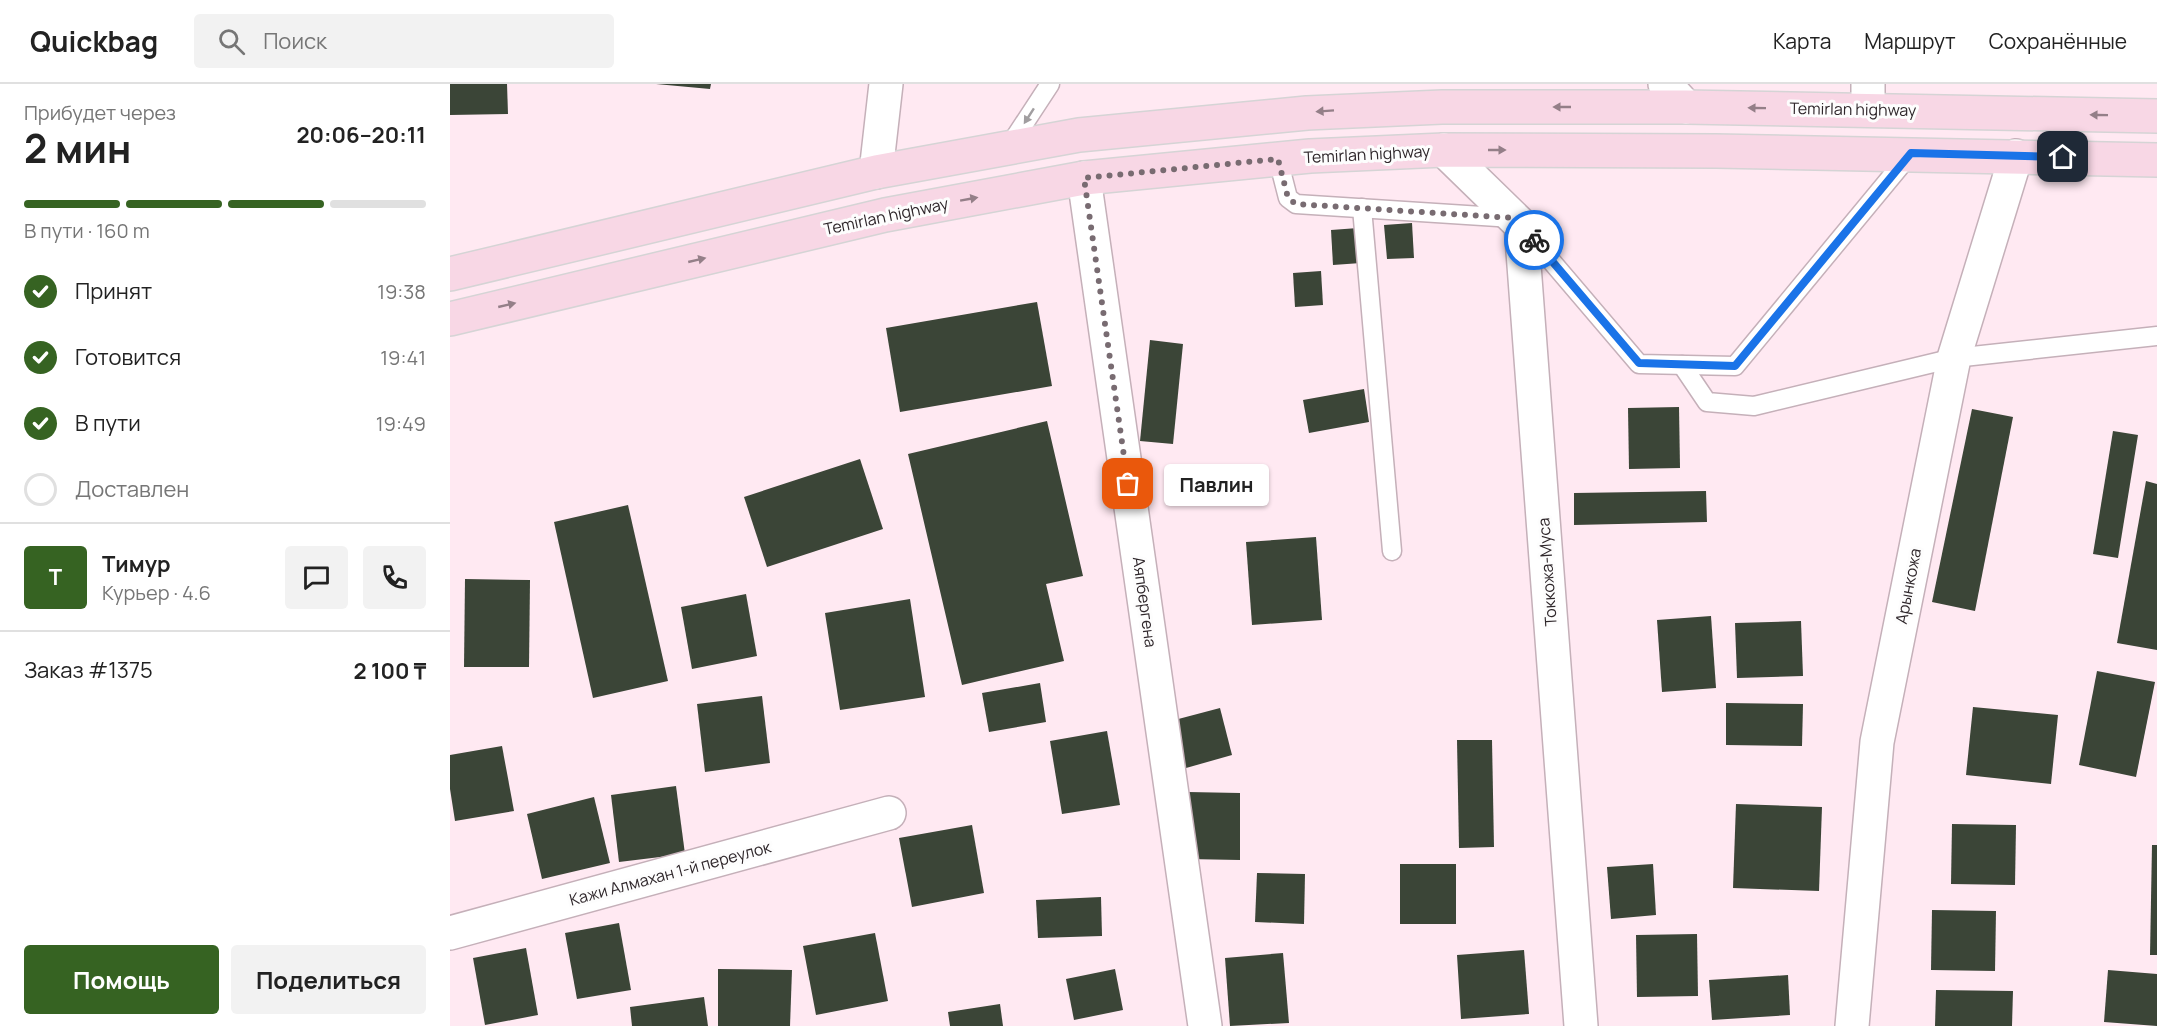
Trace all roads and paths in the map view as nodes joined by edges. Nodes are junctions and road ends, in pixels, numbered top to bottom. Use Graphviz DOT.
graph roads {
  1 [pos="886,84"];
  2 [pos="1050,84"];
  3 [pos="1675,96"];
  4 [pos="1868,97"];
  5 [pos="1365,108"];
  6 [pos="2157,116"];
  7 [pos="1008,148"];
  8 [pos="1444,150"];
  9 [pos="1911,153"];
  10 [pos="1366,154"];
  11 [pos="2016,156"];
  12 [pos="1278,159"];
  13 [pos="2157,160"];
  14 [pos="876,172"];
  15 [pos="1084,178"];
  16 [pos="1362,208"];
  17 [pos="1518,222"];
  18 [pos="450,274"];
  19 [pos="450,319"];
  20 [pos="2157,336"];
  21 [pos="1954,358"];
  22 [pos="1682,364"];
  23 [pos="1392,551"];
  24 [pos="889,813"];
  25 [pos="450,933"];
  26 [pos="1205,1026"];
  27 [pos="1581,1026"];
  28 [pos="1852,1026"];
  1 -- 14 [label="street"];
  2 -- 7 [label="lane, one-way"];
  4 -- 3 [label="main road, Temirlan highway, one-way"];
  3 -- 5 [label="main road, Temirlan highway, one-way"];
  6 -- 4 [label="main road, Temirlan highway, one-way"];
  5 -- 7 [label="main road, Temirlan highway, one-way"];
  5 -- 10 [label="main road"];
  7 -- 14 [label="main road, Temirlan highway"];
  8 -- 9 [label="main road, Temirlan highway, one-way"];
  8 -- 10 [label="main road, Temirlan highway"];
  8 -- 17 [label="street"];
  9 -- 11 [label="main road, Temirlan highway"];
  9 -- 22 [label="lane"];
  10 -- 12 [label="main road, Temirlan highway"];
  11 -- 13 [label="main road, Temirlan highway"];
  11 -- 21 [label="street, Арынкожа"];
  12 -- 15 [label="main road, Temirlan highway"];
  12 -- 16 [label="lane"];
  14 -- 18 [label="main road, Temirlan highway"];
  19 -- 15 [label="main road, Temirlan highway, one-way"];
  15 -- 26 [label="street, Аяпбергена"];
  16 -- 17 [label="lane"];
  16 -- 23 [label="lane"];
  17 -- 22 [label="lane"];
  17 -- 27 [label="street, Токкожа-Муса"];
  20 -- 21 [label="lane"];
  21 -- 22 [label="lane"];
  21 -- 28 [label="street, Арынкожа"];
  24 -- 25 [label="street, Кажи Алмахан 1-й переулок"];
}
